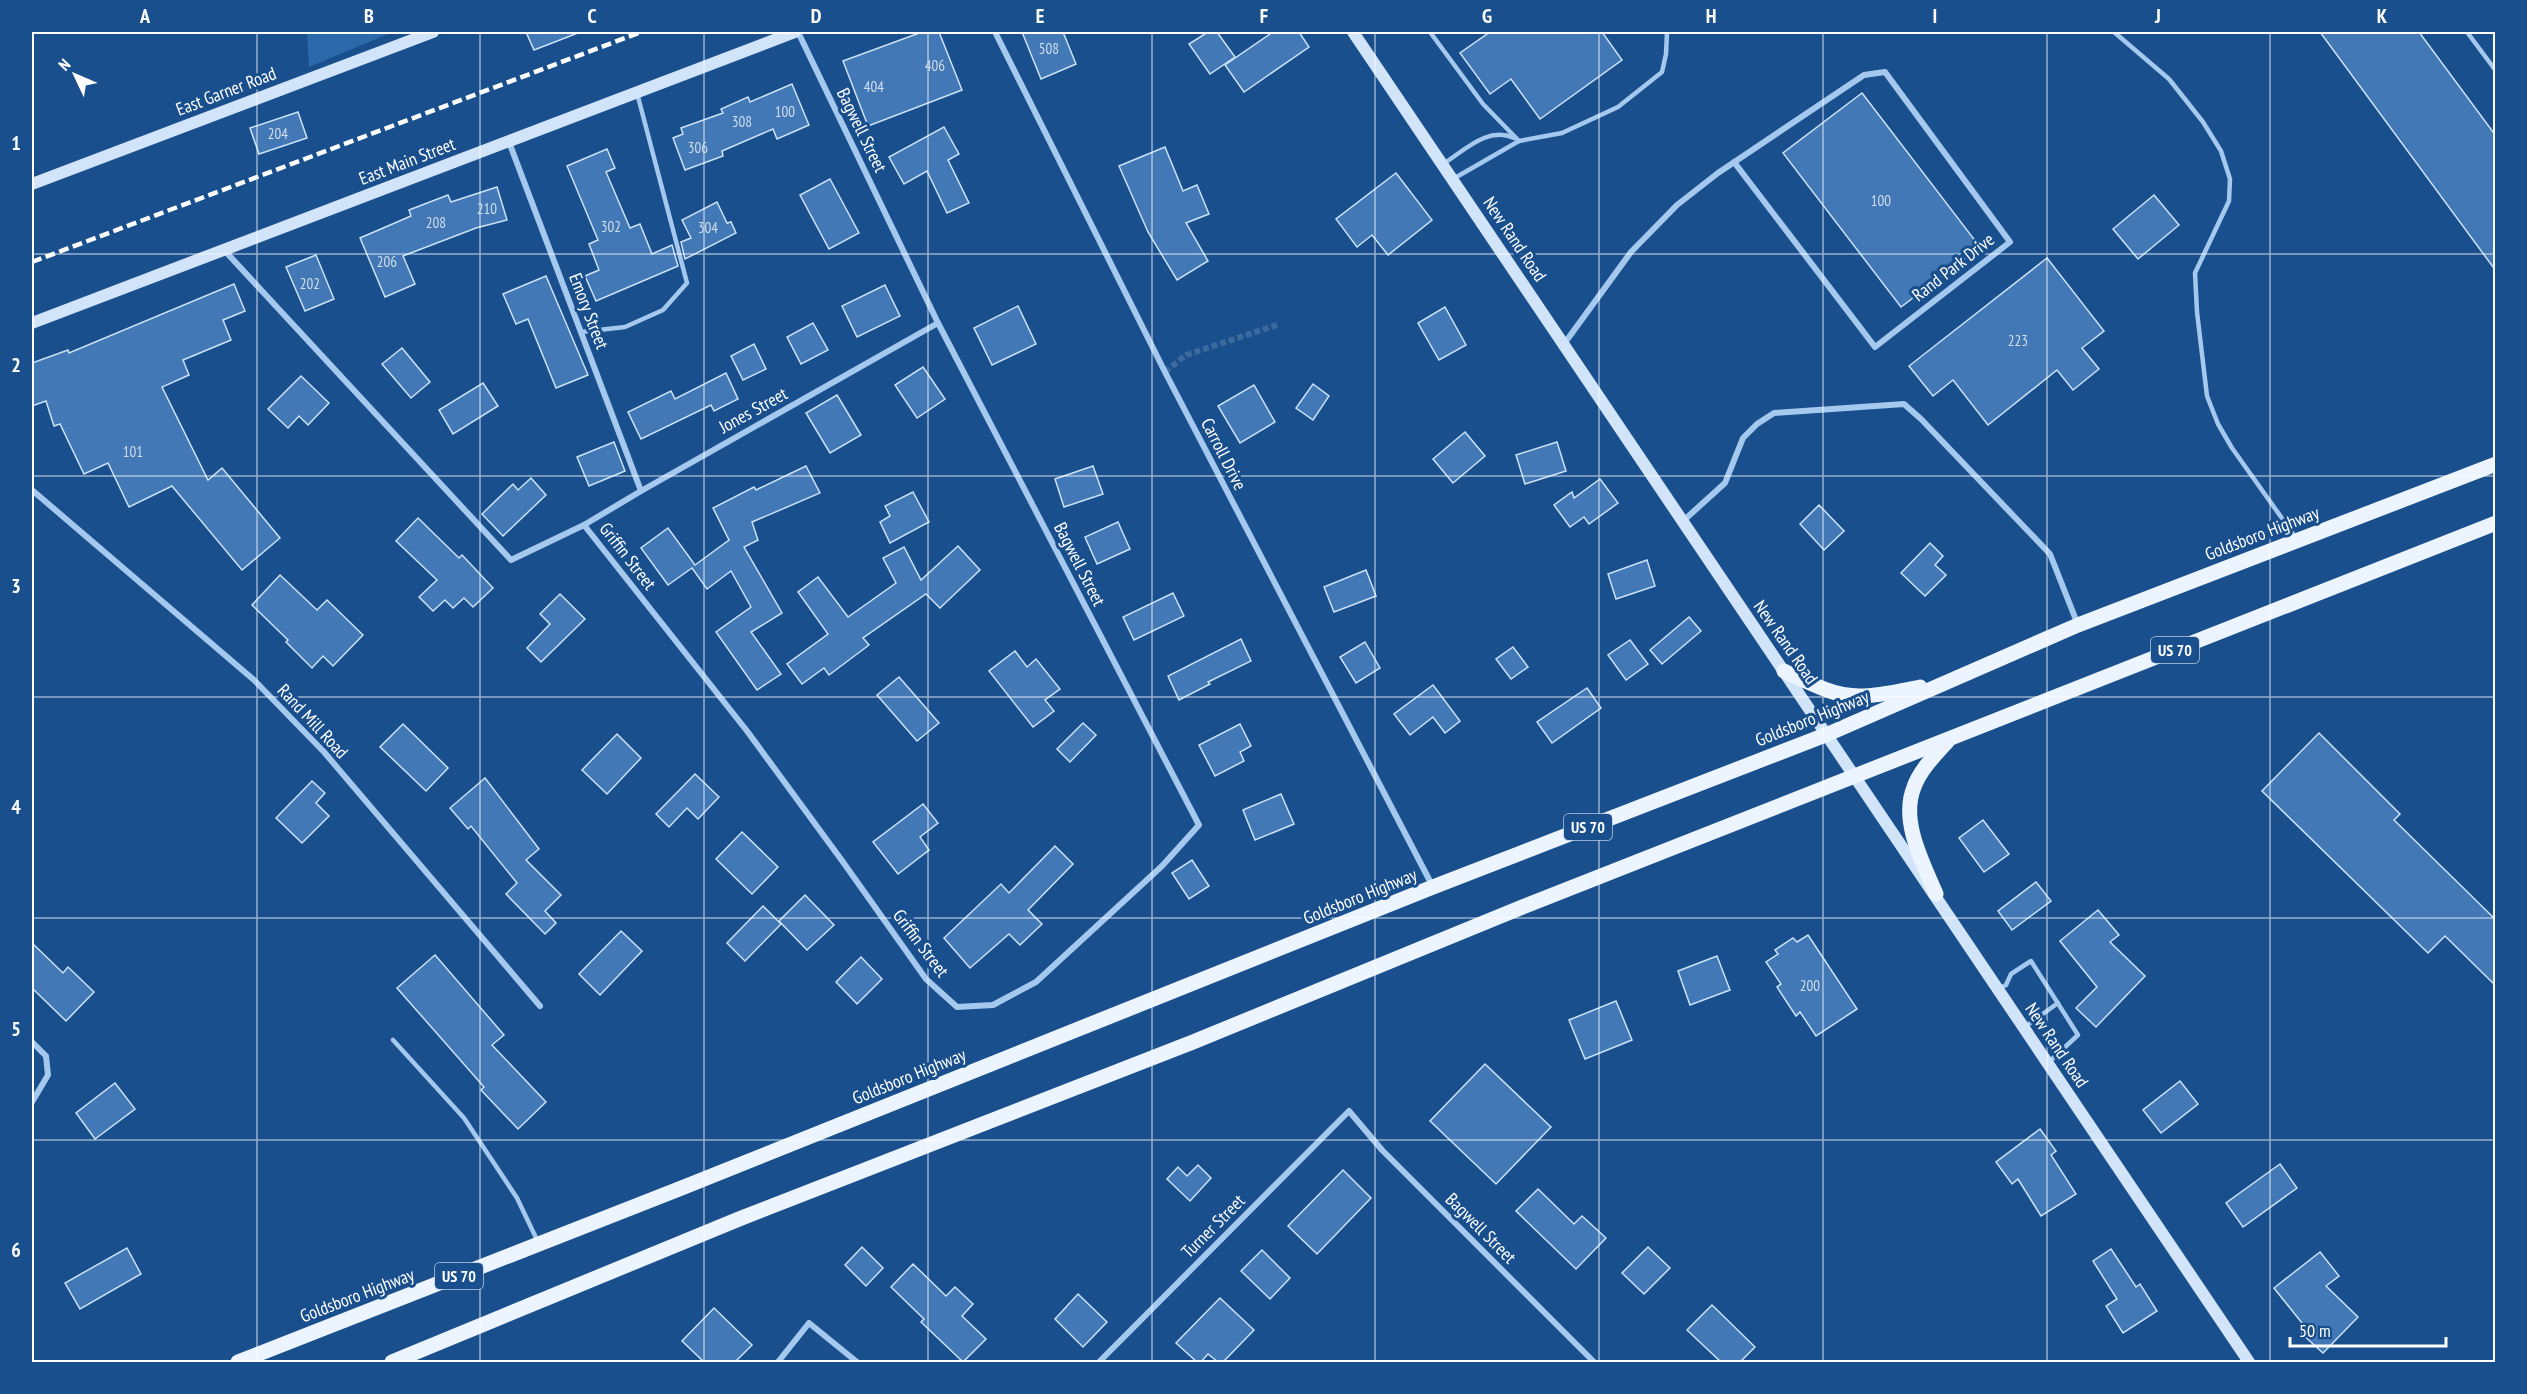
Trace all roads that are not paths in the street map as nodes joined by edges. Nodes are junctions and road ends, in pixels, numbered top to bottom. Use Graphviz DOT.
graph roads {
  1 [pos="434,32"];
  2 [pos="796,32"];
  3 [pos="995,32"];
  4 [pos="1353,32"];
  5 [pos="1430,32"];
  6 [pos="1667,32"];
  7 [pos="2114,32"];
  8 [pos="2467,32"];
  9 [pos="2496,71"];
  10 [pos="636,92"];
  11 [pos="508,141"];
  12 [pos="1519,141"];
  13 [pos="1734,162"];
  14 [pos="1443,164"];
  15 [pos="1453,179"];
  16 [pos="32,184"];
  17 [pos="225,250"];
  18 [pos="938,323"];
  19 [pos="32,324"];
  20 [pos="581,333"];
  21 [pos="1564,344"];
  22 [pos="2496,464"];
  23 [pos="32,490"];
  24 [pos="641,491"];
  25 [pos="1682,522"];
  26 [pos="2496,523"];
  27 [pos="584,525"];
  28 [pos="2298,540"];
  29 [pos="2078,625"];
  30 [pos="1784,671"];
  31 [pos="1946,682"];
  32 [pos="1828,734"];
  33 [pos="1950,738"];
  34 [pos="1854,776"];
  35 [pos="1433,887"];
  36 [pos="1936,894"];
  37 [pos="1998,990"];
  38 [pos="953,1003"];
  39 [pos="2058,1003"];
  40 [pos="540,1006"];
  41 [pos="2024,1028"];
  42 [pos="393,1040"];
  43 [pos="32,1042"];
  44 [pos="2048,1063"];
  45 [pos="32,1102"];
  46 [pos="1349,1112"];
  47 [pos="539,1244"];
  48 [pos="1590,1361"];
  49 [pos="238,1362"];
  50 [pos="392,1362"];
  51 [pos="778,1362"];
  52 [pos="857,1362"];
  53 [pos="1099,1362"];
  54 [pos="2249,1362"];
  1 -- 16 [label="street, East Garner Road"];
  2 -- 10 [label="street, East Main Street"];
  2 -- 18 [label="street, Bagwell Street"];
  3 -- 35 [label="street, Carroll Drive"];
  4 -- 14 [label="street, New Rand Road"];
  5 -- 12 [label="lane"];
  6 -- 12 [label="lane"];
  7 -- 28 [label="lane"];
  8 -- 9 [label="lane"];
  10 -- 11 [label="street, East Main Street"];
  10 -- 20 [label="lane"];
  11 -- 17 [label="street, East Main Street"];
  11 -- 20 [label="street, Emory Street"];
  12 -- 14 [label="lane"];
  12 -- 15 [label="lane"];
  13 -- 13 [label="street, Rand Park Drive"];
  13 -- 21 [label="street, Rand Park Drive"];
  14 -- 15 [label="street, New Rand Road"];
  15 -- 21 [label="street, New Rand Road"];
  17 -- 19 [label="street, East Main Street"];
  17 -- 27 [label="street, Griffin Street"];
  18 -- 24 [label="street, Jones Street"];
  18 -- 38 [label="street, Bagwell Street"];
  20 -- 24 [label="street, Emory Street"];
  21 -- 25 [label="street, New Rand Road"];
  22 -- 28 [label="main road, Goldsboro Highway / US 70"];
  23 -- 40 [label="street, Rand Mill Road"];
  24 -- 27 [label="street, Jones Street"];
  25 -- 29 [label="street"];
  25 -- 30 [label="street, New Rand Road"];
  26 -- 33 [label="main road, US 70"];
  27 -- 38 [label="street, Griffin Street"];
  28 -- 29 [label="main road, Goldsboro Highway / US 70"];
  29 -- 31 [label="main road, Goldsboro Highway / US 70"];
  30 -- 31 [label="main road"];
  30 -- 32 [label="street, New Rand Road"];
  31 -- 32 [label="main road, Goldsboro Highway / US 70"];
  32 -- 34 [label="street, New Rand Road"];
  32 -- 35 [label="main road, Goldsboro Highway / US 70"];
  33 -- 34 [label="main road, US 70"];
  33 -- 36 [label="main road"];
  34 -- 36 [label="street, New Rand Road"];
  34 -- 50 [label="main road, US 70"];
  35 -- 47 [label="main road, Goldsboro Highway / US 70"];
  36 -- 37 [label="street, New Rand Road"];
  37 -- 39 [label="lane"];
  37 -- 41 [label="street, New Rand Road"];
  39 -- 41 [label="lane"];
  39 -- 44 [label="lane"];
  41 -- 44 [label="street, New Rand Road"];
  42 -- 47 [label="lane"];
  43 -- 45 [label="street"];
  44 -- 54 [label="street, New Rand Road"];
  46 -- 48 [label="street, Bagwell Street"];
  46 -- 53 [label="street, Turner Street"];
  47 -- 49 [label="main road, Goldsboro Highway / US 70"];
  51 -- 52 [label="street"];
}
